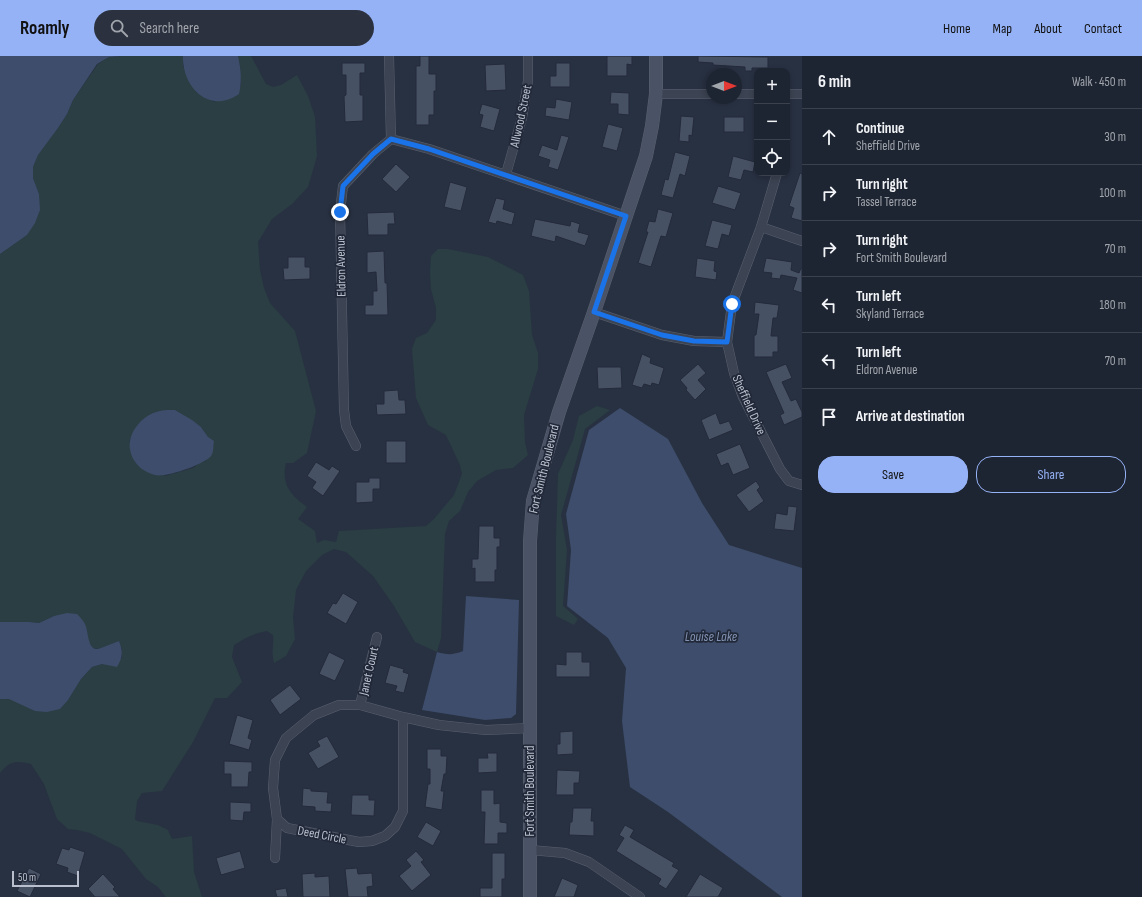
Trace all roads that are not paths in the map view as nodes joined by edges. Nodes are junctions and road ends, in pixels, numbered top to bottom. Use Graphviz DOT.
graph roads {
  1 [pos="389,56"];
  2 [pos="528,56"];
  3 [pos="656,56"];
  4 [pos="656,94"];
  5 [pos="706,94"];
  6 [pos="742,94"];
  7 [pos="754,94"];
  8 [pos="790,94"];
  9 [pos="802,94"];
  10 [pos="391,139"];
  11 [pos="506,174"];
  12 [pos="776,176"];
  13 [pos="626,216"];
  14 [pos="761,226"];
  15 [pos="802,241"];
  16 [pos="594,312"];
  17 [pos="727,342"];
  18 [pos="356,446"];
  19 [pos="802,485"];
  20 [pos="377,637"];
  21 [pos="360,704"];
  22 [pos="403,717"];
  23 [pos="530,728"];
  24 [pos="277,819"];
  25 [pos="530,850"];
  26 [pos="275,858"];
  27 [pos="530,897"];
  28 [pos="640,897"];
  1 -- 10 [label="street"];
  2 -- 11 [label="street, Allwood Street"];
  3 -- 4 [label="street, Fort Smith Boulevard"];
  4 -- 5 [label="street"];
  4 -- 13 [label="street, Fort Smith Boulevard"];
  6 -- 7 [label="street"];
  8 -- 9 [label="street"];
  10 -- 11 [label="street"];
  10 -- 18 [label="street, Eldron Avenue"];
  11 -- 13 [label="street"];
  12 -- 14 [label="street, Sheffield Drive"];
  13 -- 16 [label="street, Fort Smith Boulevard"];
  14 -- 15 [label="street"];
  14 -- 17 [label="street, Sheffield Drive"];
  16 -- 17 [label="street"];
  16 -- 23 [label="street, Fort Smith Boulevard"];
  17 -- 19 [label="street, Sheffield Drive"];
  20 -- 21 [label="street, Janet Court"];
  21 -- 22 [label="street"];
  21 -- 24 [label="street"];
  22 -- 23 [label="street"];
  22 -- 24 [label="street, Deed Circle"];
  23 -- 25 [label="street, Fort Smith Boulevard"];
  24 -- 26 [label="street"];
  25 -- 27 [label="street, Fort Smith Boulevard"];
  25 -- 28 [label="street"];
}
